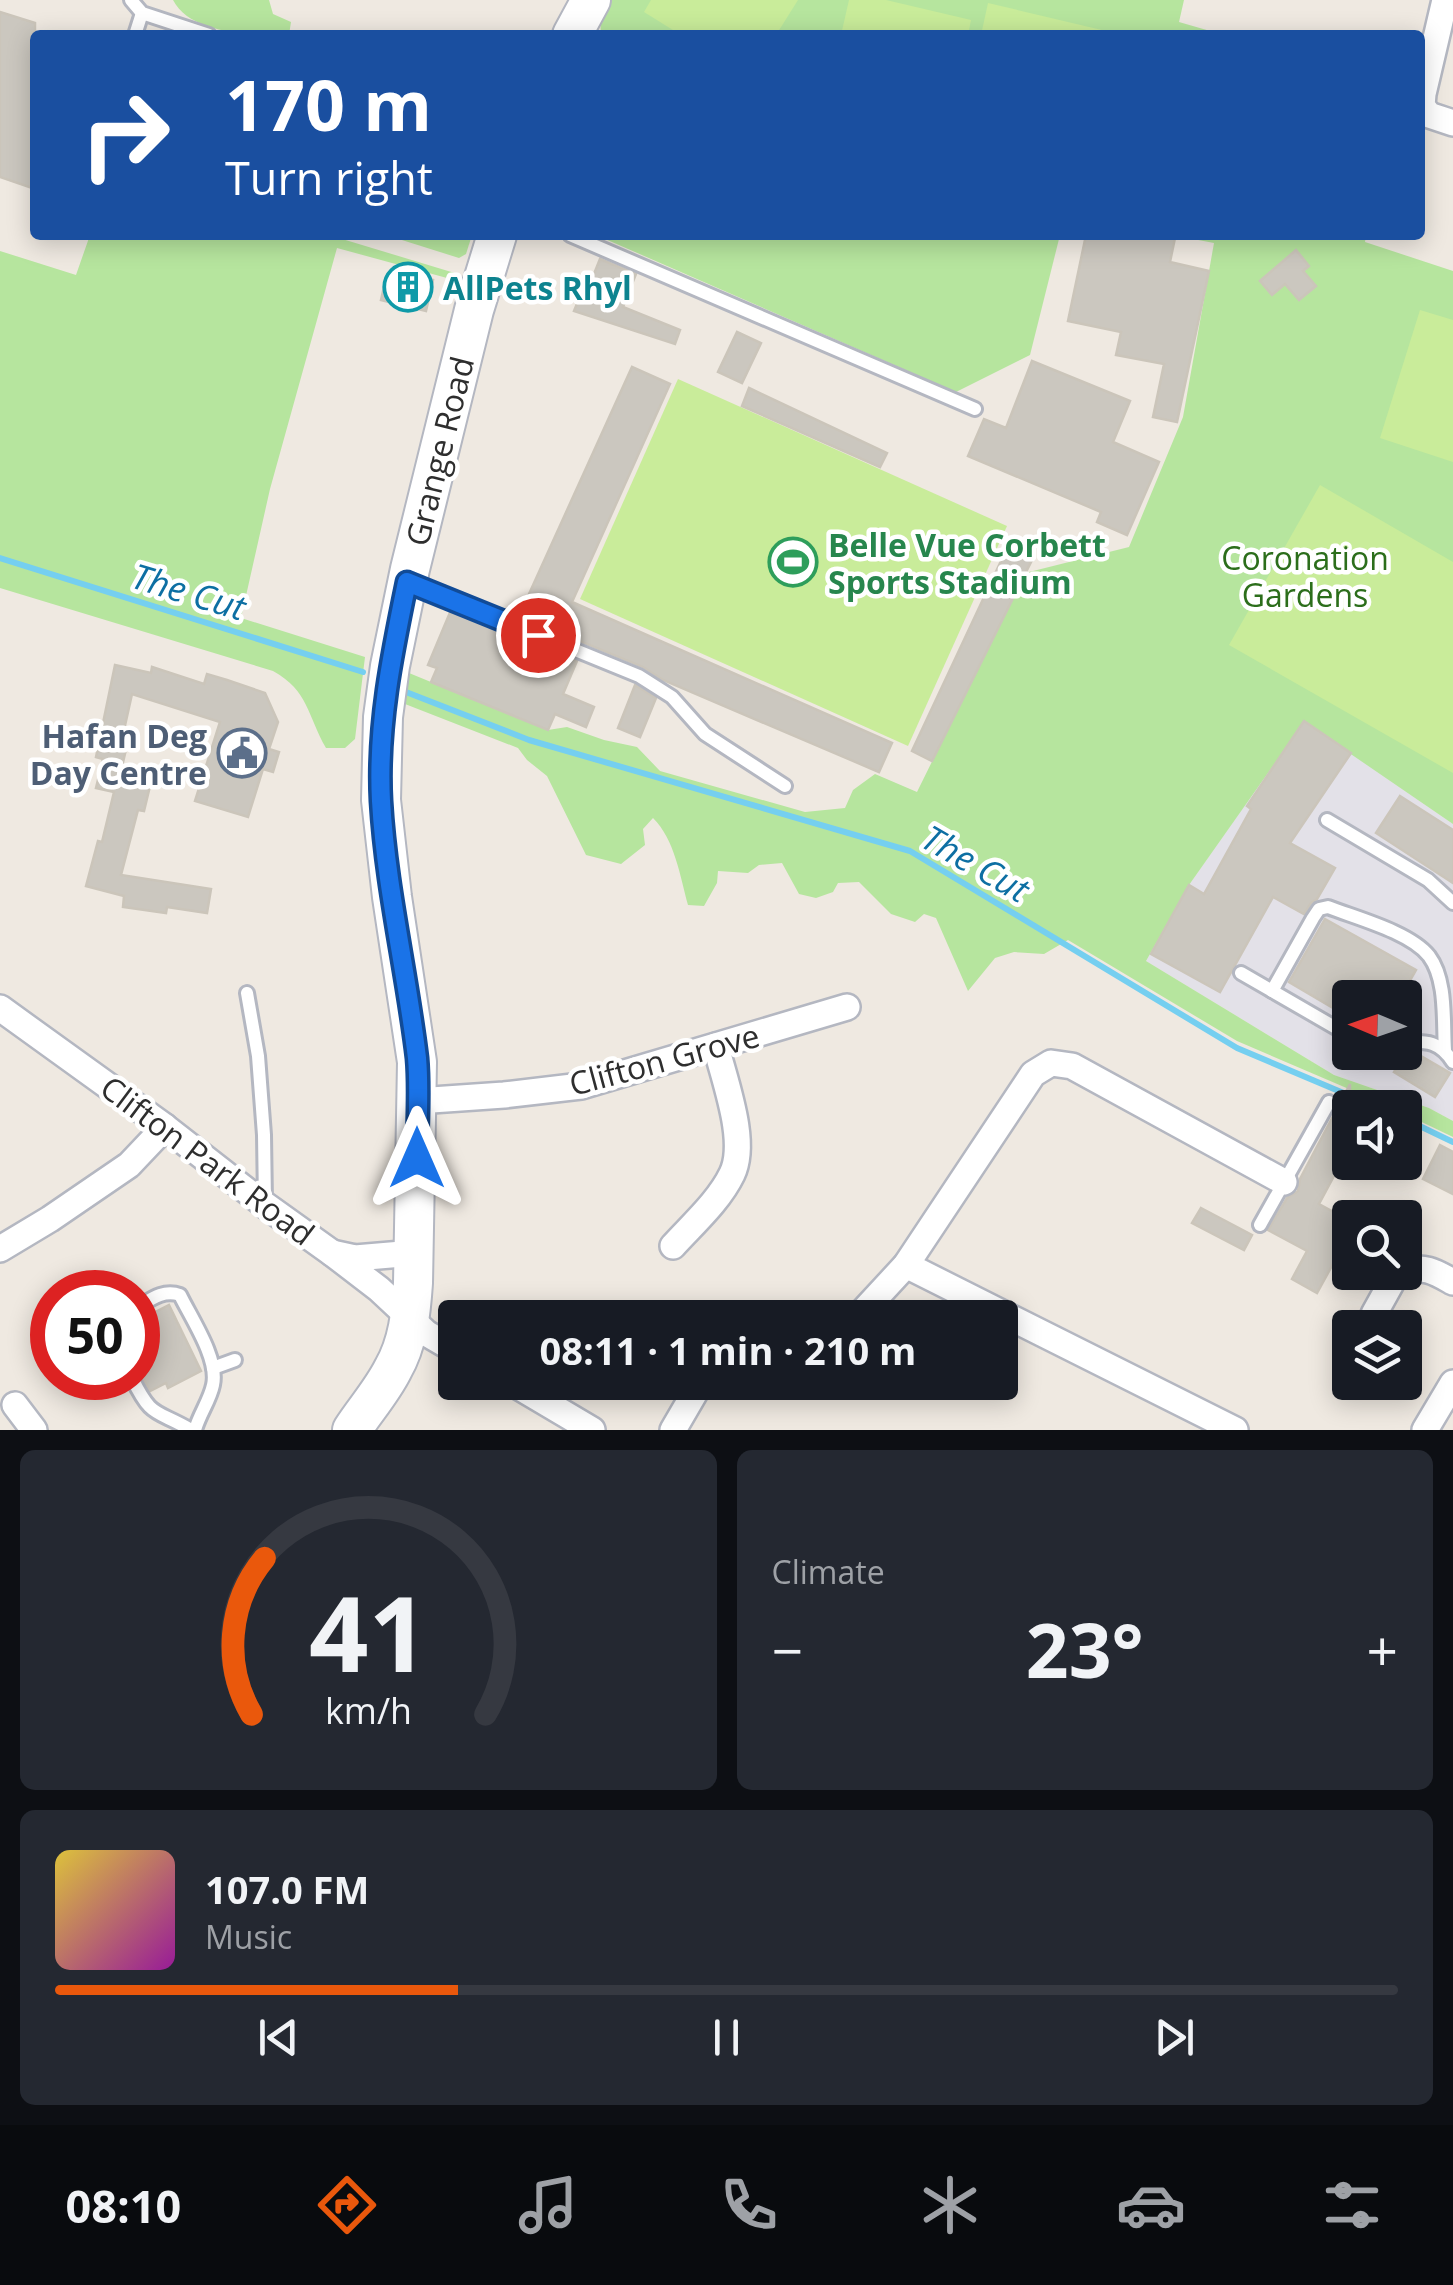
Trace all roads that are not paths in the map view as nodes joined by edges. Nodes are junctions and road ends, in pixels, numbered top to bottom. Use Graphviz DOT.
graph roads {
  1 [pos="131,0"];
  2 [pos="591,0"];
  3 [pos="1444,0"];
  4 [pos="142,14"];
  5 [pos="137,30"];
  6 [pos="193,30"];
  7 [pos="575,30"];
  8 [pos="1425,85"];
  9 [pos="1425,110"];
  10 [pos="1453,123"];
  11 [pos="495,240"];
  12 [pos="582,240"];
  13 [pos="976,409"];
  14 [pos="407,582"];
  15 [pos="785,786"];
  16 [pos="1327,820"];
  17 [pos="1453,903"];
  18 [pos="1241,973"];
  19 [pos="1272,991"];
  20 [pos="246,994"];
  21 [pos="848,1007"];
  22 [pos="0,1008"];
  23 [pos="1332,1026"];
  24 [pos="1422,1042"];
  25 [pos="716,1046"];
  26 [pos="1445,1050"];
  27 [pos="1453,1062"];
  28 [pos="417,1101"];
  29 [pos="1329,1102"];
  30 [pos="165,1127"];
  31 [pos="1284,1182"];
  32 [pos="265,1205"];
  33 [pos="1260,1226"];
  34 [pos="673,1246"];
  35 [pos="0,1248"];
  36 [pos="332,1253"];
  37 [pos="414,1253"];
  38 [pos="906,1265"];
  39 [pos="1422,1271"];
  40 [pos="1453,1282"];
  41 [pos="160,1295"];
  42 [pos="874,1300"];
  43 [pos="410,1319"];
  44 [pos="438,1339"];
  45 [pos="234,1360"];
  46 [pos="213,1368"];
  47 [pos="1453,1383"];
  48 [pos="143,1400"];
  49 [pos="541,1400"];
  50 [pos="691,1400"];
  51 [pos="15,1404"];
  52 [pos="34,1430"];
  53 [pos="193,1430"];
  54 [pos="352,1430"];
  55 [pos="592,1430"];
  56 [pos="673,1430"];
  57 [pos="1235,1430"];
  58 [pos="1425,1430"];
  1 -- 4 [label="lane"];
  2 -- 7 [label="main road"];
  3 -- 8 [label="street"];
  4 -- 5 [label="lane"];
  4 -- 6 [label="lane"];
  9 -- 10 [label="street"];
  11 -- 14 [label="main road, Grange Road"];
  12 -- 13 [label="lane"];
  14 -- 15 [label="lane"];
  14 -- 28 [label="main road, Grange Road"];
  16 -- 17 [label="lane"];
  18 -- 19 [label="lane"];
  19 -- 23 [label="lane"];
  19 -- 26 [label="lane"];
  20 -- 32 [label="lane"];
  21 -- 25 [label="street, Clifton Grove"];
  22 -- 30 [label="street, Clifton Park Road"];
  24 -- 26 [label="lane"];
  25 -- 28 [label="street, Clifton Grove"];
  25 -- 34 [label="street"];
  26 -- 27 [label="lane"];
  28 -- 37 [label="main road, Grange Road"];
  29 -- 31 [label="lane"];
  30 -- 32 [label="street, Clifton Park Road"];
  30 -- 35 [label="street"];
  31 -- 33 [label="lane"];
  31 -- 38 [label="street"];
  32 -- 36 [label="street, Clifton Park Road"];
  36 -- 37 [label="street"];
  36 -- 43 [label="street, Clifton Park Road"];
  37 -- 43 [label="main road, Grange Road"];
  38 -- 42 [label="street"];
  38 -- 57 [label="street"];
  39 -- 40 [label="street"];
  41 -- 46 [label="lane"];
  43 -- 44 [label="street, Clifton Park Road"];
  43 -- 54 [label="main road, Grange Road"];
  45 -- 46 [label="lane"];
  46 -- 53 [label="lane"];
  47 -- 58 [label="street"];
  48 -- 53 [label="lane"];
  49 -- 55 [label="street"];
  50 -- 56 [label="street"];
  51 -- 52 [label="street"];
}
